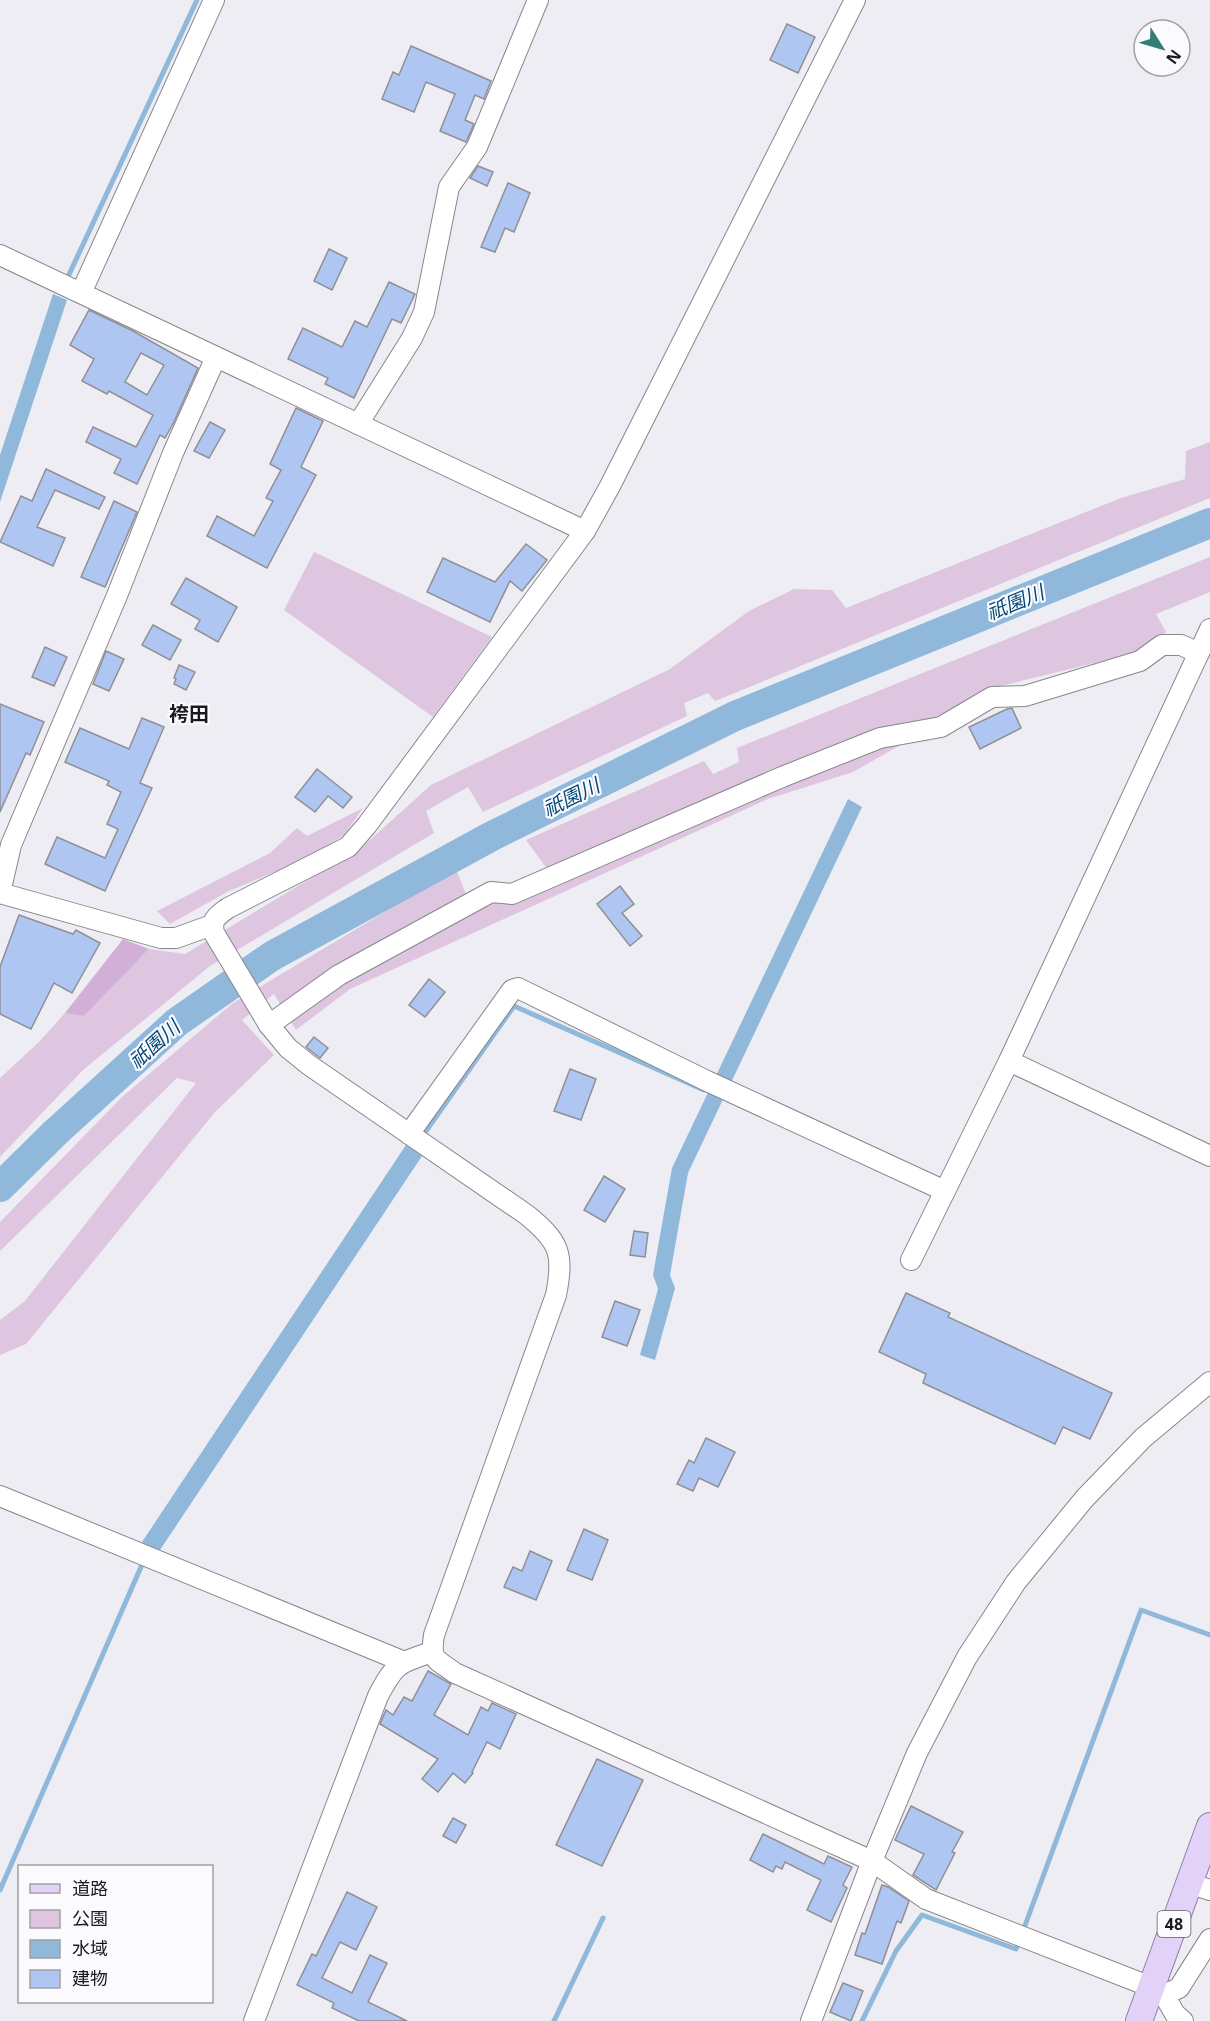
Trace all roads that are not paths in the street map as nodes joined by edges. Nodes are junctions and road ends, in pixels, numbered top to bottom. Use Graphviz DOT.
graph roads {
  1 [pos="214,0"];
  2 [pos="538,0"];
  3 [pos="855,0"];
  4 [pos="0,255"];
  5 [pos="81,293"];
  6 [pos="216,357"];
  7 [pos="358,424"];
  8 [pos="585,531"];
  9 [pos="1210,629"];
  10 [pos="1199,653"];
  11 [pos="0,893"];
  12 [pos="213,929"];
  13 [pos="269,1025"];
  14 [pos="1009,1061"];
  15 [pos="409,1134"];
  16 [pos="1210,1156"];
  17 [pos="945,1191"];
  18 [pos="910,1260"];
  19 [pos="1210,1382"];
  20 [pos="0,1496"];
  21 [pos="432,1652"];
  22 [pos="402,1662"];
  23 [pos="1210,1826"];
  24 [pos="872,1861"];
  25 [pos="1200,1887"];
  26 [pos="1210,1939"];
  27 [pos="1158,1991"];
  28 [pos="255,2021"];
  29 [pos="812,2021"];
  30 [pos="1139,2021"];
  31 [pos="1183,2021"];
  1 -- 5 [label="street"];
  2 -- 7 [label="street"];
  3 -- 8 [label="street"];
  4 -- 5 [label="street"];
  5 -- 6 [label="street"];
  6 -- 7 [label="street"];
  6 -- 11 [label="street"];
  7 -- 8 [label="street"];
  8 -- 12 [label="street"];
  9 -- 10 [label="street"];
  10 -- 13 [label="street"];
  10 -- 14 [label="street"];
  11 -- 12 [label="street"];
  12 -- 13 [label="street"];
  13 -- 15 [label="street"];
  14 -- 16 [label="street"];
  14 -- 17 [label="street"];
  15 -- 17 [label="street"];
  15 -- 21 [label="street"];
  17 -- 18 [label="street"];
  19 -- 24 [label="street"];
  20 -- 22 [label="street"];
  21 -- 22 [label="street"];
  21 -- 24 [label="street"];
  22 -- 28 [label="street"];
  23 -- 25 [label="main road, 48"];
  24 -- 27 [label="street"];
  24 -- 29 [label="street"];
  25 -- 27 [label="main road, 48"];
  26 -- 27 [label="street"];
  27 -- 30 [label="main road, 48"];
  27 -- 31 [label="street"];
}
